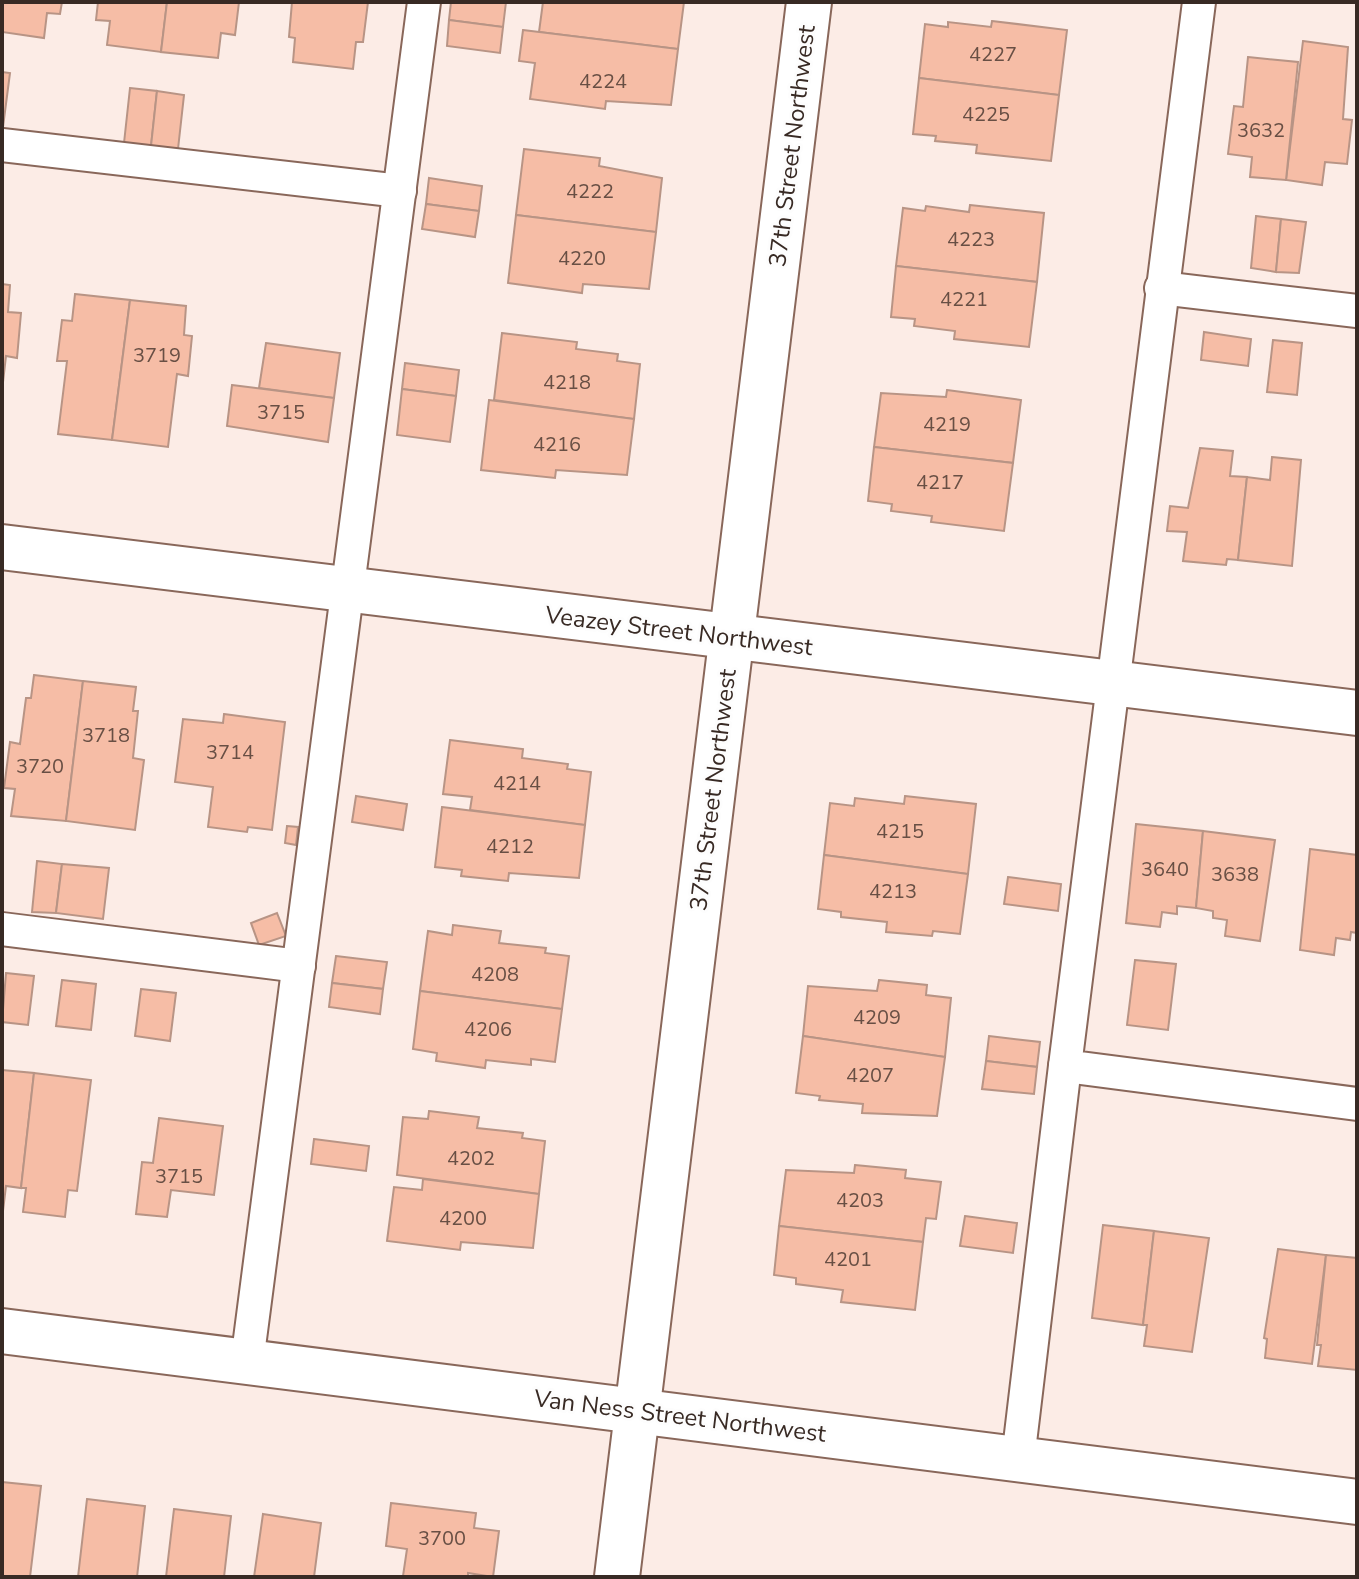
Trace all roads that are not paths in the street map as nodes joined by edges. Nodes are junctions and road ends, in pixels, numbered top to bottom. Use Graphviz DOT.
graph roads {
  1 [pos="424,2"];
  2 [pos="809,2"];
  3 [pos="1199,2"];
  4 [pos="2,145"];
  5 [pos="400,191"];
  6 [pos="1161,288"];
  7 [pos="1357,311"];
  8 [pos="2,547"];
  9 [pos="349,590"];
  10 [pos="732,637"];
  11 [pos="1113,684"];
  12 [pos="1357,713"];
  13 [pos="2,929"];
  14 [pos="299,966"];
  15 [pos="1065,1066"];
  16 [pos="1357,1104"];
  17 [pos="2,1331"];
  18 [pos="247,1362"];
  19 [pos="637,1411"];
  20 [pos="1018,1459"];
  21 [pos="1357,1502"];
  22 [pos="617,1577"];
  1 -- 5 [label="lane"];
  2 -- 10 [label="street, 37th Street Northwest"];
  3 -- 6 [label="lane"];
  4 -- 5 [label="lane"];
  5 -- 9 [label="lane"];
  6 -- 7 [label="lane"];
  6 -- 11 [label="lane"];
  8 -- 9 [label="street, Veazey Street Northwest"];
  9 -- 10 [label="street, Veazey Street Northwest"];
  9 -- 14 [label="lane"];
  10 -- 11 [label="street, Veazey Street Northwest"];
  10 -- 19 [label="street, 37th Street Northwest"];
  11 -- 12 [label="street, Veazey Street Northwest"];
  11 -- 15 [label="lane"];
  13 -- 14 [label="lane"];
  14 -- 18 [label="lane"];
  15 -- 16 [label="lane"];
  15 -- 20 [label="lane"];
  17 -- 18 [label="street, Van Ness Street Northwest"];
  18 -- 19 [label="street, Van Ness Street Northwest"];
  19 -- 20 [label="street, Van Ness Street Northwest"];
  19 -- 22 [label="street, 37th Street Northwest"];
  20 -- 21 [label="street, Van Ness Street Northwest"];
}
